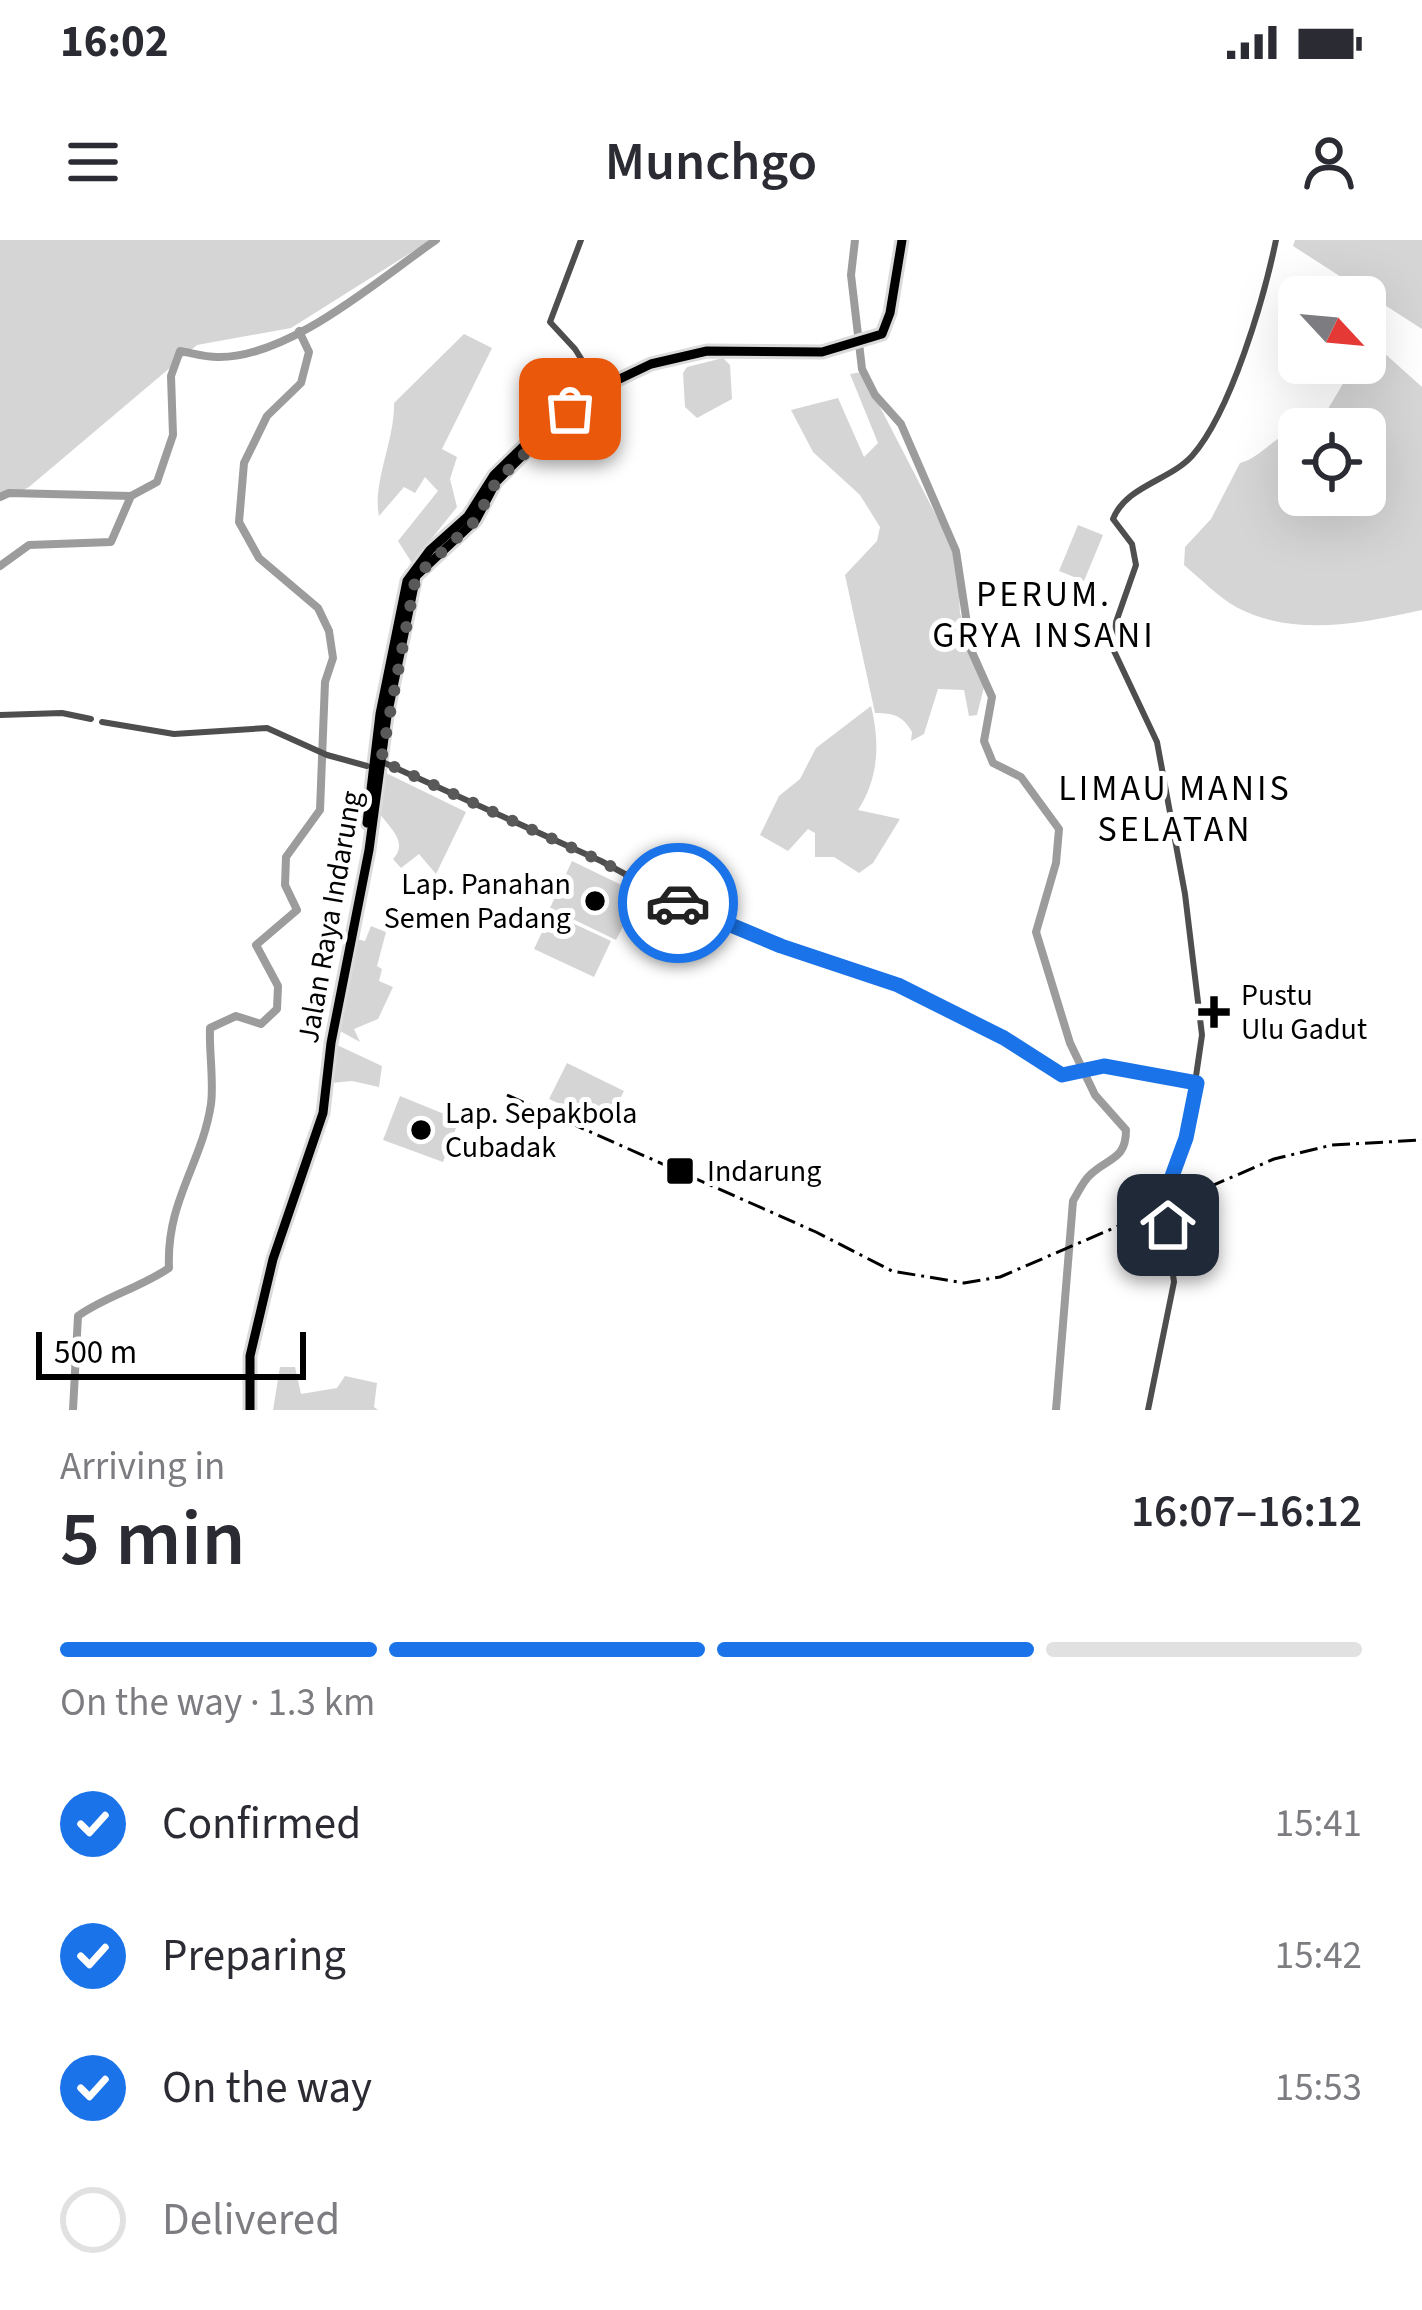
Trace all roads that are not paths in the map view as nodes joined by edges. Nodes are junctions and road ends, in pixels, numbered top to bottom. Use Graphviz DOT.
graph roads {
  1 [pos="581,240"];
  2 [pos="900,240"];
  3 [pos="1276,240"];
  4 [pos="629,370"];
  5 [pos="597,384"];
  6 [pos="0,716"];
  7 [pos="92,719"];
  8 [pos="102,722"];
  9 [pos="374,762"];
  10 [pos="1197,1083"];
  11 [pos="247,1410"];
  12 [pos="1148,1410"];
  1 -- 5 [label="street"];
  2 -- 4 [label="highway, Jalan Raya Indarung"];
  3 -- 10 [label="street"];
  4 -- 5 [label="highway, Jalan Raya Indarung"];
  4 -- 9 [label="highway, Jalan Raya Indarung"];
  5 -- 9 [label="highway, Jalan Raya Indarung"];
  6 -- 7 [label="street"];
  8 -- 9 [label="street"];
  9 -- 10 [label="street"];
  9 -- 11 [label="highway, Jalan Raya Indarung"];
  10 -- 12 [label="street"];
}
